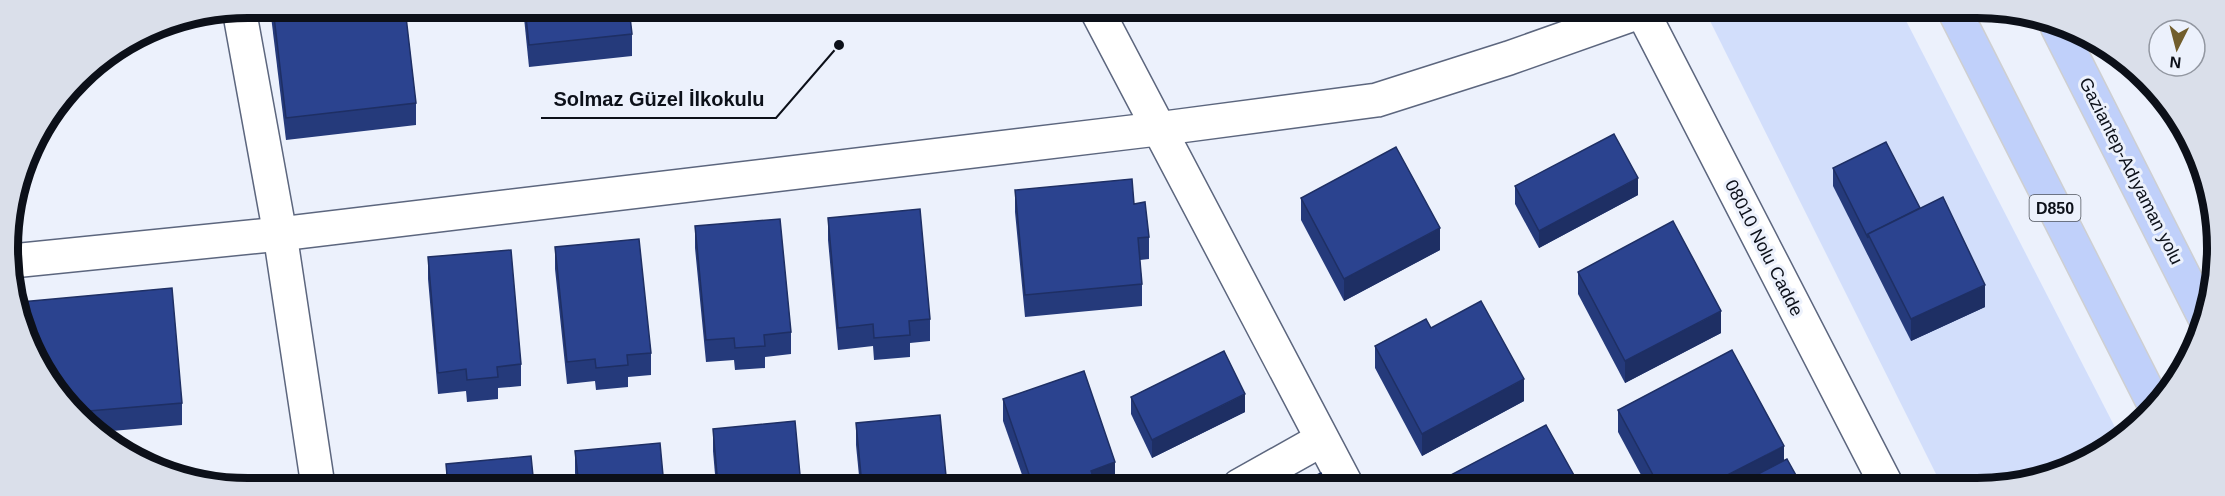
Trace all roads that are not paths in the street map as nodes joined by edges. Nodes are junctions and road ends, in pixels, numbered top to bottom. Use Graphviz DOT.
graph roads {
  1 [pos="241,18"];
  2 [pos="1101,18"];
  3 [pos="1620,18"];
  4 [pos="1646,18"];
  5 [pos="1958,18"];
  6 [pos="2061,34"];
  7 [pos="1157,129"];
  8 [pos="280,234"];
  9 [pos="18,260"];
  10 [pos="2199,307"];
  11 [pos="2152,398"];
  12 [pos="1321,440"];
  13 [pos="317,478"];
  14 [pos="1253,478"];
  15 [pos="1342,478"];
  16 [pos="1883,478"];
  1 -- 8 [label="street"];
  2 -- 7 [label="street"];
  3 -- 7 [label="street"];
  4 -- 16 [label="street, 08010 Nolu Cadde"];
  5 -- 11 [label="highway, D850"];
  6 -- 10 [label="highway, Gaziantep-Adıyaman yolu"];
  7 -- 8 [label="street"];
  7 -- 12 [label="street"];
  8 -- 9 [label="street"];
  8 -- 13 [label="street"];
  12 -- 14 [label="street"];
  12 -- 15 [label="street"];
}
